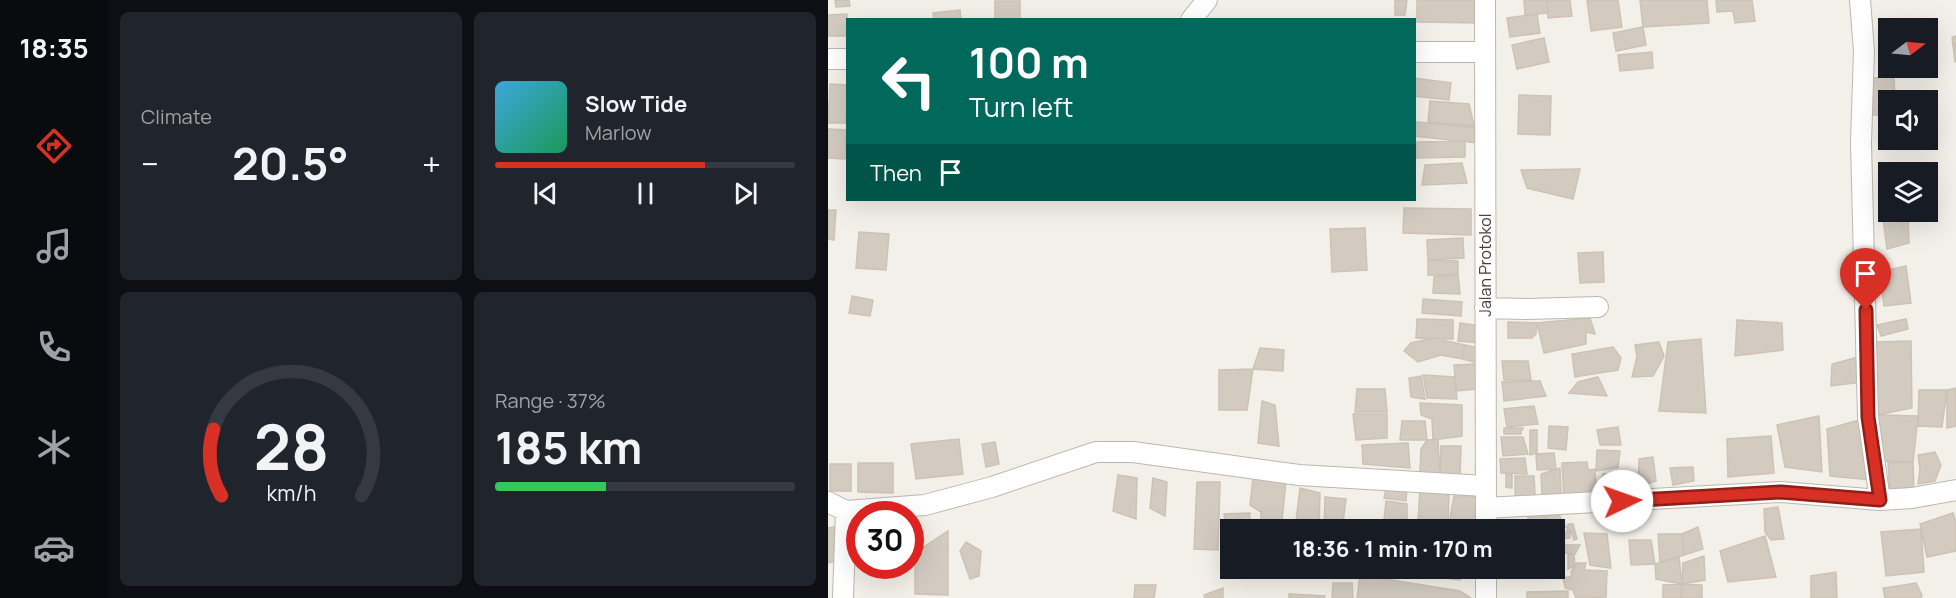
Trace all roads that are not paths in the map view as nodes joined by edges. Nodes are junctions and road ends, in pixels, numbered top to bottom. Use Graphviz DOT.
graph roads {
  1 [pos="1207,0"];
  2 [pos="1485,0"];
  3 [pos="1860,0"];
  4 [pos="1193,18"];
  5 [pos="1416,52"];
  6 [pos="1485,52"];
  7 [pos="828,59"];
  8 [pos="846,59"];
  9 [pos="1598,307"];
  10 [pos="1485,308"];
  11 [pos="1485,486"];
  12 [pos="1956,490"];
  13 [pos="1880,500"];
  14 [pos="828,502"];
  15 [pos="924,505"];
  16 [pos="1486,508"];
  17 [pos="846,511"];
  18 [pos="1486,519"];
  19 [pos="1486,579"];
  20 [pos="843,598"];
  21 [pos="1486,598"];
  1 -- 4 [label="street"];
  2 -- 6 [label="street, Jalan Protokol"];
  3 -- 13 [label="street"];
  5 -- 6 [label="street"];
  6 -- 10 [label="street, Jalan Protokol"];
  7 -- 8 [label="street"];
  9 -- 10 [label="street"];
  10 -- 11 [label="street, Jalan Protokol"];
  11 -- 15 [label="street"];
  11 -- 16 [label="street, Jalan Protokol"];
  12 -- 13 [label="street"];
  13 -- 16 [label="street"];
  14 -- 17 [label="street"];
  16 -- 18 [label="street, Jalan Protokol"];
  17 -- 20 [label="street"];
  19 -- 21 [label="street"];
}
